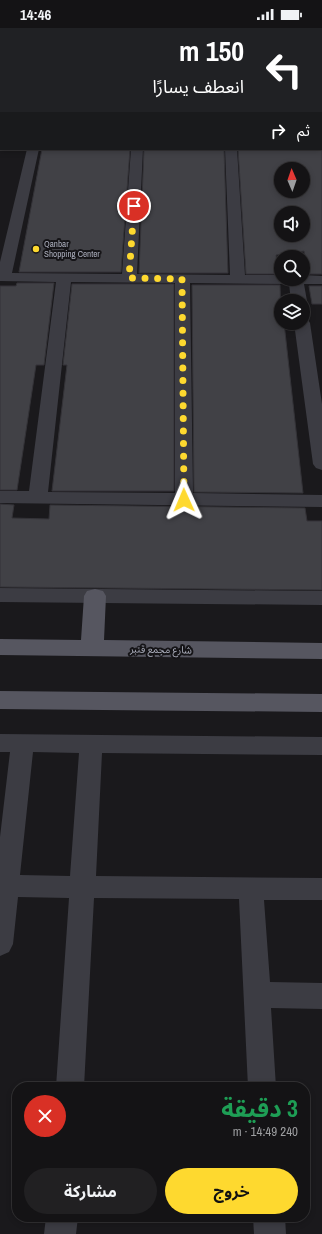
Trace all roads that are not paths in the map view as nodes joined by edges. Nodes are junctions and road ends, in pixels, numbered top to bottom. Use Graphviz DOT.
graph roads {
  1 [pos="33,150"];
  2 [pos="137,150"];
  3 [pos="231,150"];
  4 [pos="2,277"];
  5 [pos="64,278"];
  6 [pos="129,278"];
  7 [pos="182,279"];
  8 [pos="238,279"];
  9 [pos="274,280"];
  10 [pos="310,280"];
  11 [pos="322,280"];
  12 [pos="303,330"];
  13 [pos="322,464"];
  14 [pos="0,497"];
  15 [pos="38,498"];
  16 [pos="184,500"];
  17 [pos="322,501"];
  18 [pos="0,595"];
  19 [pos="95,596"];
  20 [pos="322,598"];
  21 [pos="0,646"];
  22 [pos="92,648"];
  23 [pos="322,651"];
  24 [pos="0,700"];
  25 [pos="322,703"];
  26 [pos="12,743"];
  27 [pos="91,744"];
  28 [pos="322,746"];
  29 [pos="3,886"];
  30 [pos="82,887"];
  31 [pos="251,888"];
  32 [pos="322,889"];
  33 [pos="0,944"];
  34 [pos="257,995"];
  35 [pos="322,996"];
  36 [pos="70,1082"];
  37 [pos="262,1082"];
  38 [pos="61,1222"];
  39 [pos="269,1222"];
  40 [pos="60,1234"];
  41 [pos="270,1234"];
  1 -- 4 [label="street"];
  2 -- 6 [label="street"];
  3 -- 8 [label="street"];
  4 -- 5 [label="street"];
  5 -- 6 [label="street"];
  5 -- 15 [label="street"];
  6 -- 7 [label="street"];
  7 -- 8 [label="street"];
  7 -- 16 [label="street"];
  8 -- 9 [label="street"];
  10 -- 11 [label="street"];
  12 -- 13 [label="street"];
  14 -- 15 [label="street"];
  15 -- 16 [label="street"];
  16 -- 17 [label="street"];
  18 -- 19 [label="street"];
  19 -- 20 [label="street"];
  19 -- 22 [label="main road"];
  21 -- 22 [label="main road, شارع مجمع قنبر"];
  22 -- 23 [label="main road, شارع مجمع قنبر"];
  24 -- 25 [label="main road"];
  26 -- 27 [label="street"];
  26 -- 29 [label="street"];
  27 -- 28 [label="street"];
  27 -- 30 [label="street"];
  29 -- 30 [label="street"];
  29 -- 33 [label="street"];
  30 -- 31 [label="street"];
  30 -- 36 [label="street"];
  31 -- 32 [label="street"];
  31 -- 34 [label="street"];
  34 -- 35 [label="street"];
  34 -- 37 [label="street"];
  38 -- 40 [label="street"];
  39 -- 41 [label="street"];
}
